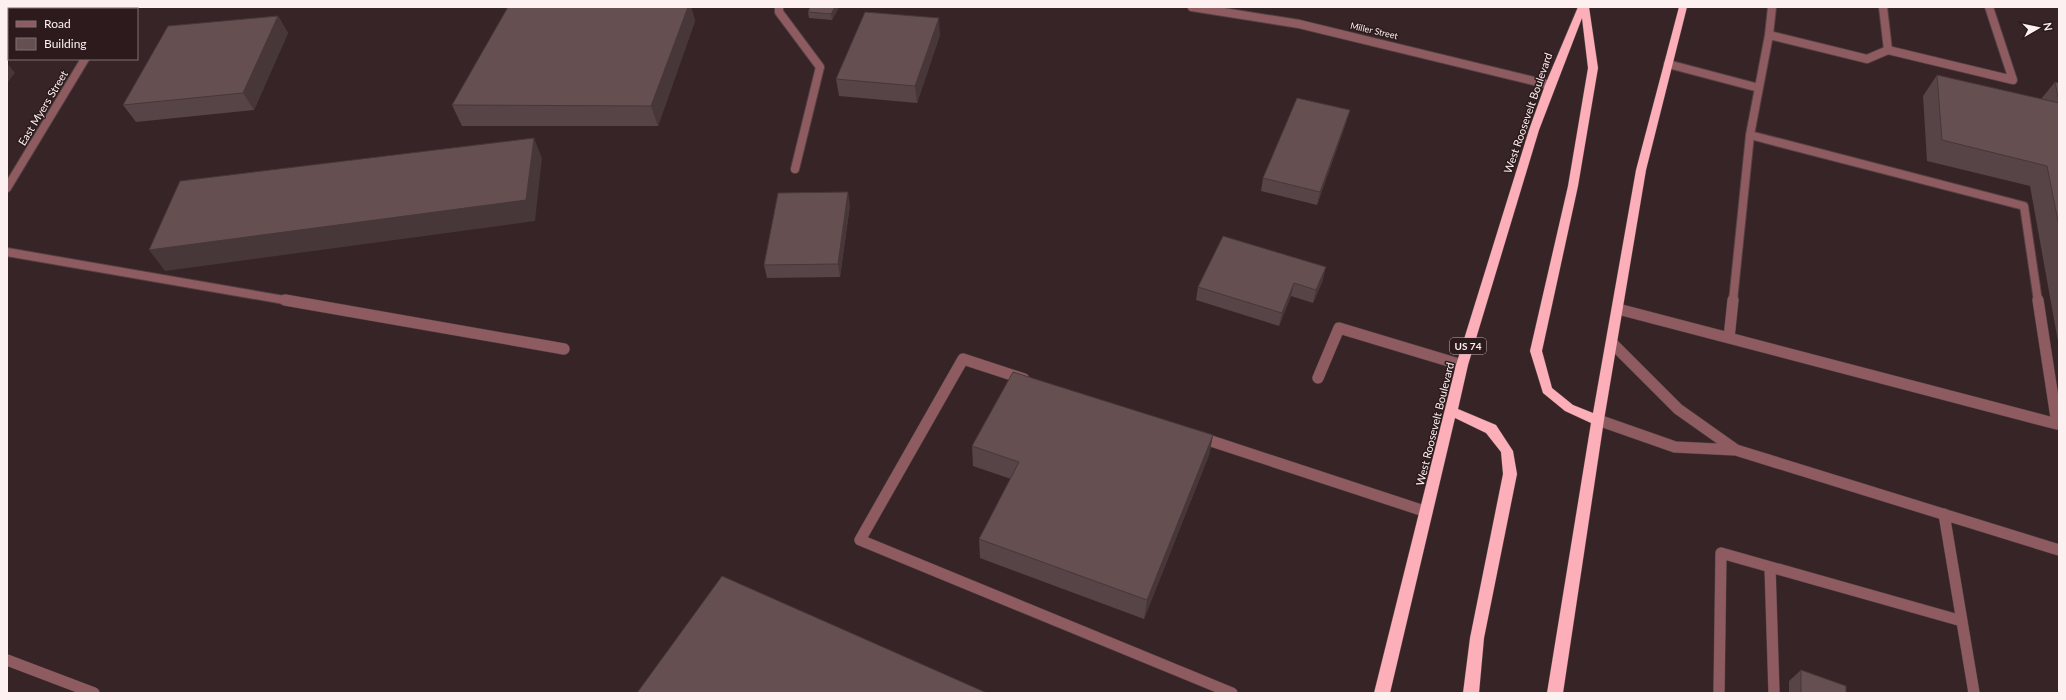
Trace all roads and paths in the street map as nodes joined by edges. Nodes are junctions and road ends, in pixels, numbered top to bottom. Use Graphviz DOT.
graph roads {
  1 [pos="779,7"];
  2 [pos="1192,7"];
  3 [pos="1583,7"];
  4 [pos="1683,7"];
  5 [pos="1772,7"];
  6 [pos="1883,7"];
  7 [pos="1989,7"];
  8 [pos="1203,8"];
  9 [pos="1769,35"];
  10 [pos="1888,50"];
  11 [pos="84,60"];
  12 [pos="1668,64"];
  13 [pos="1550,85"];
  14 [pos="1759,88"];
  15 [pos="1750,135"];
  16 [pos="795,169"];
  17 [pos="7,188"];
  18 [pos="7,252"];
  19 [pos="1618,309"];
  20 [pos="1728,339"];
  21 [pos="1612,343"];
  22 [pos="564,348"];
  23 [pos="1462,365"];
  24 [pos="1318,378"];
  25 [pos="1038,384"];
  26 [pos="1451,411"];
  27 [pos="1598,420"];
  28 [pos="1187,433"];
  29 [pos="1736,450"];
  30 [pos="1427,512"];
  31 [pos="1944,514"];
  32 [pos="2059,550"];
  33 [pos="1770,566"];
  34 [pos="1962,621"];
  35 [pos="7,660"];
  36 [pos="94,693"];
  37 [pos="1232,693"];
  38 [pos="1382,693"];
  39 [pos="1471,693"];
  40 [pos="1555,693"];
  41 [pos="1719,693"];
  42 [pos="1774,693"];
  43 [pos="1974,693"];
  1 -- 16 [label="street"];
  2 -- 8 [label="street, Miller Street"];
  3 -- 13 [label="highway, West Roosevelt Boulevard / US 74"];
  3 -- 27 [label="highway"];
  4 -- 12 [label="highway"];
  5 -- 9 [label="street"];
  6 -- 10 [label="street"];
  7 -- 10 [label="street"];
  8 -- 13 [label="street, Miller Street"];
  9 -- 10 [label="street"];
  9 -- 14 [label="street"];
  11 -- 17 [label="street, East Myers Street"];
  12 -- 14 [label="street"];
  12 -- 19 [label="highway"];
  13 -- 23 [label="highway, West Roosevelt Boulevard / US 74"];
  14 -- 15 [label="street"];
  15 -- 20 [label="street"];
  15 -- 20 [label="street"];
  18 -- 22 [label="street"];
  19 -- 20 [label="street"];
  19 -- 21 [label="highway"];
  21 -- 27 [label="highway"];
  21 -- 29 [label="street"];
  23 -- 24 [label="street"];
  23 -- 26 [label="highway, West Roosevelt Boulevard / US 74"];
  25 -- 37 [label="street"];
  26 -- 30 [label="highway, West Roosevelt Boulevard / US 74"];
  26 -- 39 [label="highway"];
  27 -- 29 [label="street"];
  27 -- 40 [label="highway"];
  28 -- 30 [label="street"];
  29 -- 31 [label="street"];
  30 -- 38 [label="highway, West Roosevelt Boulevard / US 74"];
  31 -- 32 [label="street"];
  31 -- 34 [label="street"];
  33 -- 34 [label="street"];
  33 -- 41 [label="street"];
  33 -- 42 [label="street"];
  34 -- 43 [label="street"];
  35 -- 36 [label="street"];
}
